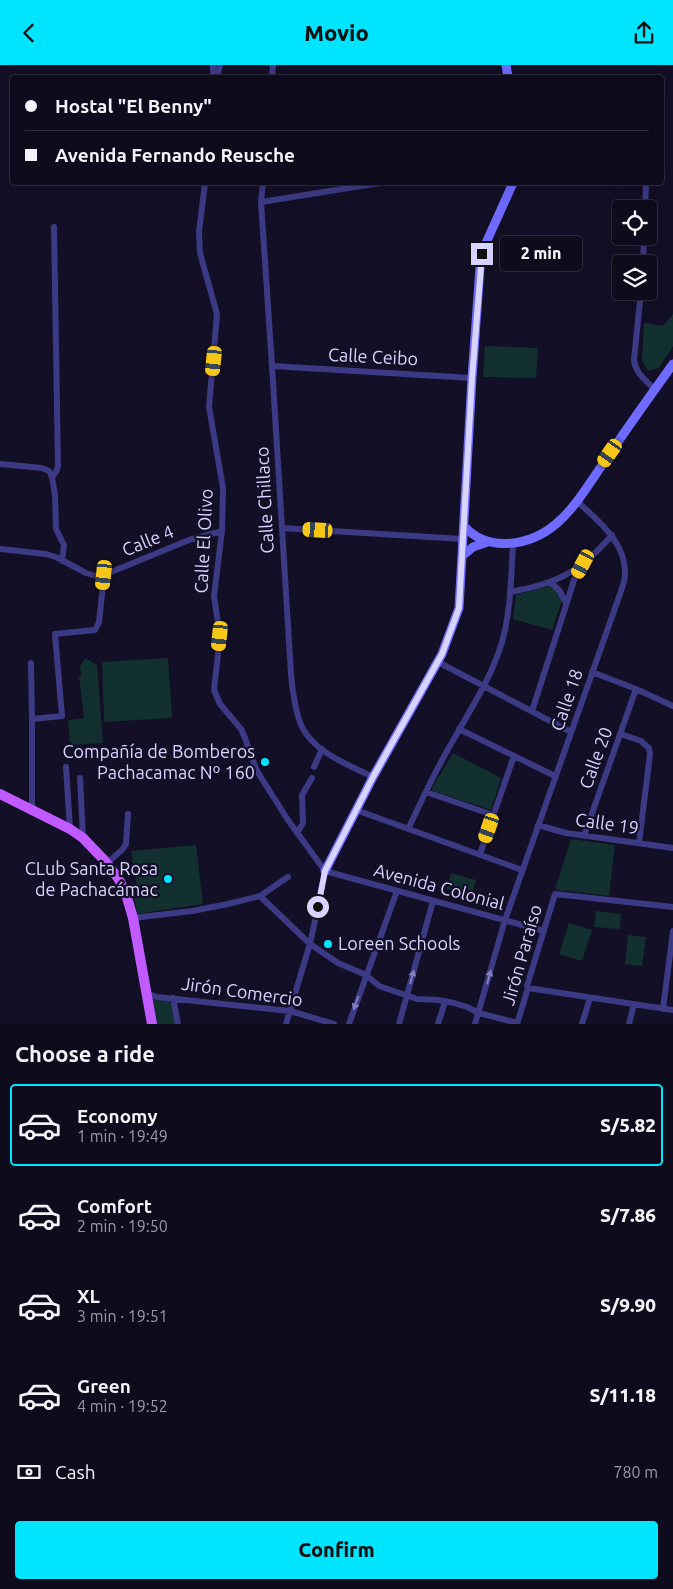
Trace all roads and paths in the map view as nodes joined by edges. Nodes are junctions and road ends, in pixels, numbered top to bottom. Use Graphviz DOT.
graph roads {
  1 [pos="205,185"];
  2 [pos="263,185"];
  3 [pos="367,185"];
  4 [pos="512,185"];
  5 [pos="646,185"];
  6 [pos="645,200"];
  7 [pos="261,202"];
  8 [pos="54,227"];
  9 [pos="640,300"];
  10 [pos="673,364"];
  11 [pos="272,366"];
  12 [pos="472,378"];
  13 [pos="654,389"];
  14 [pos="0,464"];
  15 [pos="52,477"];
  16 [pos="577,501"];
  17 [pos="464,525"];
  18 [pos="282,528"];
  19 [pos="222,531"];
  20 [pos="612,535"];
  21 [pos="463,539"];
  22 [pos="488,542"];
  23 [pos="513,544"];
  24 [pos="0,549"];
  25 [pos="462,556"];
  26 [pos="62,561"];
  27 [pos="583,564"];
  28 [pos="104,575"];
  29 [pos="550,582"];
  30 [pos="511,592"];
  31 [pos="566,603"];
  32 [pos="438,662"];
  33 [pos="31,663"];
  34 [pos="592,672"];
  35 [pos="485,687"];
  36 [pos="636,689"];
  37 [pos="673,706"];
  38 [pos="532,711"];
  39 [pos="32,719"];
  40 [pos="459,729"];
  41 [pos="571,732"];
  42 [pos="621,734"];
  43 [pos="322,749"];
  44 [pos="514,756"];
  45 [pos="66,767"];
  46 [pos="314,767"];
  47 [pos="555,776"];
  48 [pos="373,777"];
  49 [pos="80,778"];
  50 [pos="312,778"];
  51 [pos="426,792"];
  52 [pos="0,794"];
  53 [pos="32,810"];
  54 [pos="356,810"];
  55 [pos="128,814"];
  56 [pos="493,815"];
  57 [pos="538,825"];
  58 [pos="70,829"];
  59 [pos="408,829"];
  60 [pos="296,833"];
  61 [pos="584,836"];
  62 [pos="83,838"];
  63 [pos="639,843"];
  64 [pos="673,848"];
  65 [pos="480,854"];
  66 [pos="107,863"];
  67 [pos="522,870"];
  68 [pos="325,871"];
  69 [pos="288,877"];
  70 [pos="397,891"];
  71 [pos="260,897"];
  72 [pos="433,901"];
  73 [pos="673,907"];
  74 [pos="133,918"];
  75 [pos="505,920"];
  76 [pos="544,931"];
  77 [pos="673,931"];
  78 [pos="310,944"];
  79 [pos="366,975"];
  80 [pos="528,988"];
  81 [pos="146,993"];
  82 [pos="407,996"];
  83 [pos="173,998"];
  84 [pos="590,998"];
  85 [pos="445,1002"];
  86 [pos="634,1004"];
  87 [pos="663,1009"];
  88 [pos="673,1010"];
  89 [pos="290,1011"];
  90 [pos="479,1013"];
  91 [pos="147,1024"];
  92 [pos="152,1024"];
  93 [pos="178,1024"];
  94 [pos="286,1024"];
  95 [pos="334,1024"];
  96 [pos="349,1024"];
  97 [pos="399,1024"];
  98 [pos="438,1024"];
  99 [pos="475,1024"];
  100 [pos="517,1024"];
  101 [pos="582,1024"];
  102 [pos="629,1024"];
  1 -- 19 [label="street, Calle El Olivo"];
  2 -- 7 [label="street, Calle Chillaco"];
  3 -- 7 [label="street"];
  4 -- 12 [label="street"];
  5 -- 6 [label="street"];
  7 -- 11 [label="street, Calle Chillaco"];
  8 -- 15 [label="street"];
  9 -- 13 [label="street"];
  10 -- 13 [label="street"];
  11 -- 12 [label="street, Calle Ceibo"];
  11 -- 18 [label="street, Calle Chillaco"];
  12 -- 17 [label="street"];
  13 -- 16 [label="street"];
  14 -- 15 [label="street"];
  15 -- 26 [label="street"];
  16 -- 20 [label="street, Calle 18"];
  16 -- 23 [label="street"];
  17 -- 21 [label="street"];
  17 -- 22 [label="street"];
  18 -- 21 [label="street"];
  18 -- 43 [label="street, Calle Chillaco"];
  19 -- 28 [label="street, Calle 4"];
  19 -- 60 [label="street, Calle El Olivo"];
  20 -- 27 [label="street"];
  20 -- 34 [label="street, Calle 18"];
  21 -- 25 [label="street"];
  22 -- 23 [label="street"];
  22 -- 25 [label="street"];
  23 -- 30 [label="street"];
  24 -- 26 [label="street"];
  25 -- 32 [label="street"];
  26 -- 28 [label="street"];
  27 -- 29 [label="street"];
  27 -- 31 [label="street"];
  28 -- 39 [label="street"];
  29 -- 30 [label="street"];
  29 -- 31 [label="street"];
  30 -- 35 [label="street"];
  31 -- 38 [label="street"];
  32 -- 35 [label="street"];
  32 -- 48 [label="street"];
  33 -- 39 [label="street"];
  34 -- 36 [label="street"];
  34 -- 41 [label="street, Calle 18"];
  35 -- 38 [label="street"];
  35 -- 40 [label="street"];
  36 -- 37 [label="street"];
  36 -- 42 [label="street, Calle 20"];
  38 -- 41 [label="street"];
  39 -- 53 [label="street"];
  40 -- 44 [label="street"];
  40 -- 51 [label="street"];
  41 -- 47 [label="street, Calle 18"];
  42 -- 61 [label="street, Calle 20"];
  42 -- 63 [label="street"];
  43 -- 46 [label="street"];
  43 -- 48 [label="street, Calle Chillaco"];
  44 -- 47 [label="street"];
  44 -- 56 [label="street"];
  45 -- 58 [label="street"];
  47 -- 57 [label="street, Calle 18"];
  48 -- 54 [label="street"];
  49 -- 62 [label="street"];
  50 -- 60 [label="street"];
  51 -- 56 [label="street"];
  51 -- 59 [label="street"];
  52 -- 53 [label="main road"];
  53 -- 58 [label="main road"];
  54 -- 59 [label="street"];
  54 -- 68 [label="street"];
  55 -- 66 [label="street"];
  56 -- 65 [label="street"];
  57 -- 61 [label="street, Calle 19"];
  57 -- 67 [label="street, Calle 18"];
  58 -- 62 [label="main road"];
  59 -- 65 [label="street"];
  60 -- 68 [label="street, Calle El Olivo"];
  61 -- 63 [label="street, Calle 19"];
  62 -- 66 [label="main road"];
  63 -- 64 [label="street, Calle 19"];
  65 -- 67 [label="street"];
  66 -- 74 [label="main road"];
  67 -- 75 [label="street, Calle 18"];
  68 -- 70 [label="street, Avenida Colonial"];
  68 -- 78 [label="street"];
  69 -- 71 [label="street"];
  70 -- 72 [label="street, Avenida Colonial"];
  70 -- 79 [label="street"];
  71 -- 74 [label="street"];
  71 -- 78 [label="street"];
  72 -- 75 [label="street, Avenida Colonial"];
  82 -- 72 [label="street, one-way"];
  73 -- 76 [label="street, Jirón Paraíso"];
  74 -- 81 [label="main road"];
  75 -- 76 [label="street, Avenida Colonial"];
  90 -- 75 [label="street, Calle 18, one-way"];
  76 -- 80 [label="street, Jirón Paraíso"];
  77 -- 87 [label="street"];
  78 -- 79 [label="street"];
  78 -- 89 [label="street"];
  79 -- 82 [label="street"];
  79 -- 96 [label="street, one-way"];
  80 -- 84 [label="street"];
  80 -- 100 [label="street, Jirón Paraíso"];
  81 -- 83 [label="street, Jirón Comercio"];
  81 -- 91 [label="main road"];
  81 -- 92 [label="main road"];
  82 -- 85 [label="street"];
  82 -- 97 [label="street"];
  83 -- 89 [label="street, Jirón Comercio"];
  83 -- 93 [label="street"];
  84 -- 86 [label="street"];
  84 -- 101 [label="street"];
  85 -- 90 [label="street"];
  85 -- 98 [label="street"];
  86 -- 87 [label="street"];
  86 -- 102 [label="street"];
  87 -- 88 [label="street"];
  89 -- 94 [label="street"];
  89 -- 95 [label="street, Jirón Comercio"];
  90 -- 99 [label="street, Calle 18"];
  90 -- 100 [label="street"];
}
